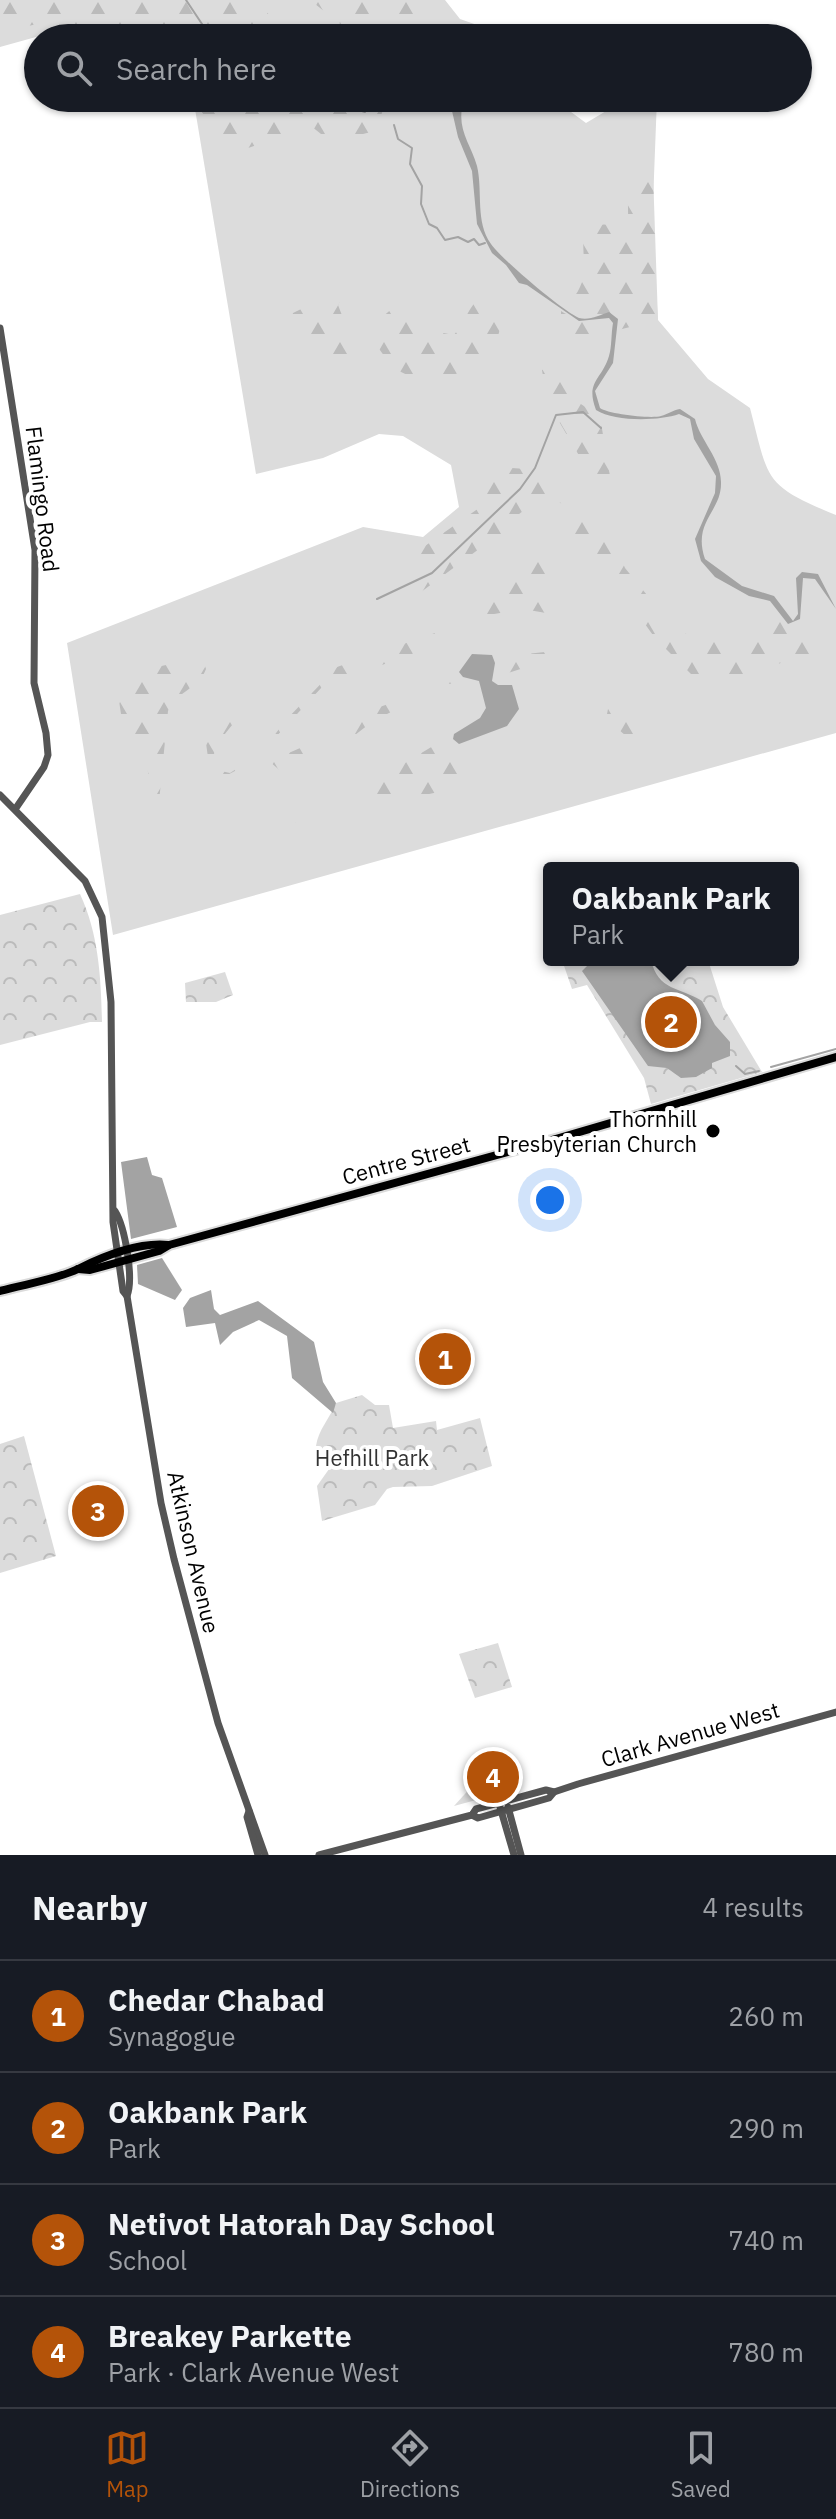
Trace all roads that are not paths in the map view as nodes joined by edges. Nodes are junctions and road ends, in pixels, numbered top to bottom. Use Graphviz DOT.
graph roads {
  1 [pos="0,328"];
  2 [pos="0,795"];
  3 [pos="16,808"];
  4 [pos="836,1057"];
  5 [pos="123,1256"];
  6 [pos="0,1291"];
  7 [pos="836,1712"];
  8 [pos="504,1806"];
  9 [pos="249,1811"];
  10 [pos="258,1855"];
  11 [pos="265,1855"];
  12 [pos="319,1855"];
  13 [pos="514,1855"];
  14 [pos="521,1855"];
  1 -- 3 [label="street, Flamingo Road"];
  2 -- 3 [label="street, Atkinson Avenue"];
  3 -- 5 [label="street, Atkinson Avenue"];
  4 -- 5 [label="main road, Centre Street"];
  5 -- 6 [label="main road, Centre Street"];
  5 -- 9 [label="street, Atkinson Avenue"];
  7 -- 8 [label="street, Clark Avenue West"];
  8 -- 12 [label="street, Clark Avenue West"];
  8 -- 13 [label="street"];
  8 -- 14 [label="street"];
  9 -- 10 [label="street, Atkinson Avenue"];
  9 -- 11 [label="street, Atkinson Avenue"];
}
